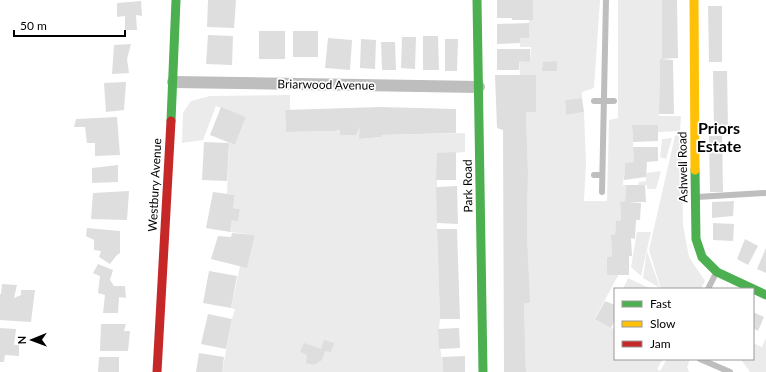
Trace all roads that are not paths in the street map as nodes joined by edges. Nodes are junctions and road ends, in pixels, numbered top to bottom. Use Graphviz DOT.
graph roads {
  1 [pos="176,0"];
  2 [pos="477,0"];
  3 [pos="606,0"];
  4 [pos="694,0"];
  5 [pos="173,82"];
  6 [pos="479,87"];
  7 [pos="594,101"];
  8 [pos="604,101"];
  9 [pos="614,101"];
  10 [pos="594,174"];
  11 [pos="602,175"];
  12 [pos="602,192"];
  13 [pos="766,193"];
  14 [pos="695,197"];
  15 [pos="717,272"];
  16 [pos="709,288"];
  17 [pos="751,288"];
  18 [pos="754,289"];
  19 [pos="766,295"];
  20 [pos="702,360"];
  21 [pos="157,372"];
  22 [pos="483,372"];
  23 [pos="730,372"];
  1 -- 5 [label="street, Westbury Avenue"];
  2 -- 6 [label="street, Park Road"];
  3 -- 8 [label="lane"];
  4 -- 14 [label="street, Ashwell Road"];
  5 -- 6 [label="street, Briarwood Avenue"];
  5 -- 21 [label="street, Westbury Avenue"];
  6 -- 22 [label="street, Park Road"];
  7 -- 8 [label="lane"];
  8 -- 9 [label="lane"];
  8 -- 11 [label="lane"];
  10 -- 11 [label="lane"];
  11 -- 12 [label="lane"];
  13 -- 14 [label="lane"];
  14 -- 15 [label="street, Ashwell Road"];
  15 -- 16 [label="lane"];
  15 -- 17 [label="street, Ashwell Road"];
  18 -- 19 [label="street, Ashwell Road"];
  20 -- 23 [label="lane"];
}
